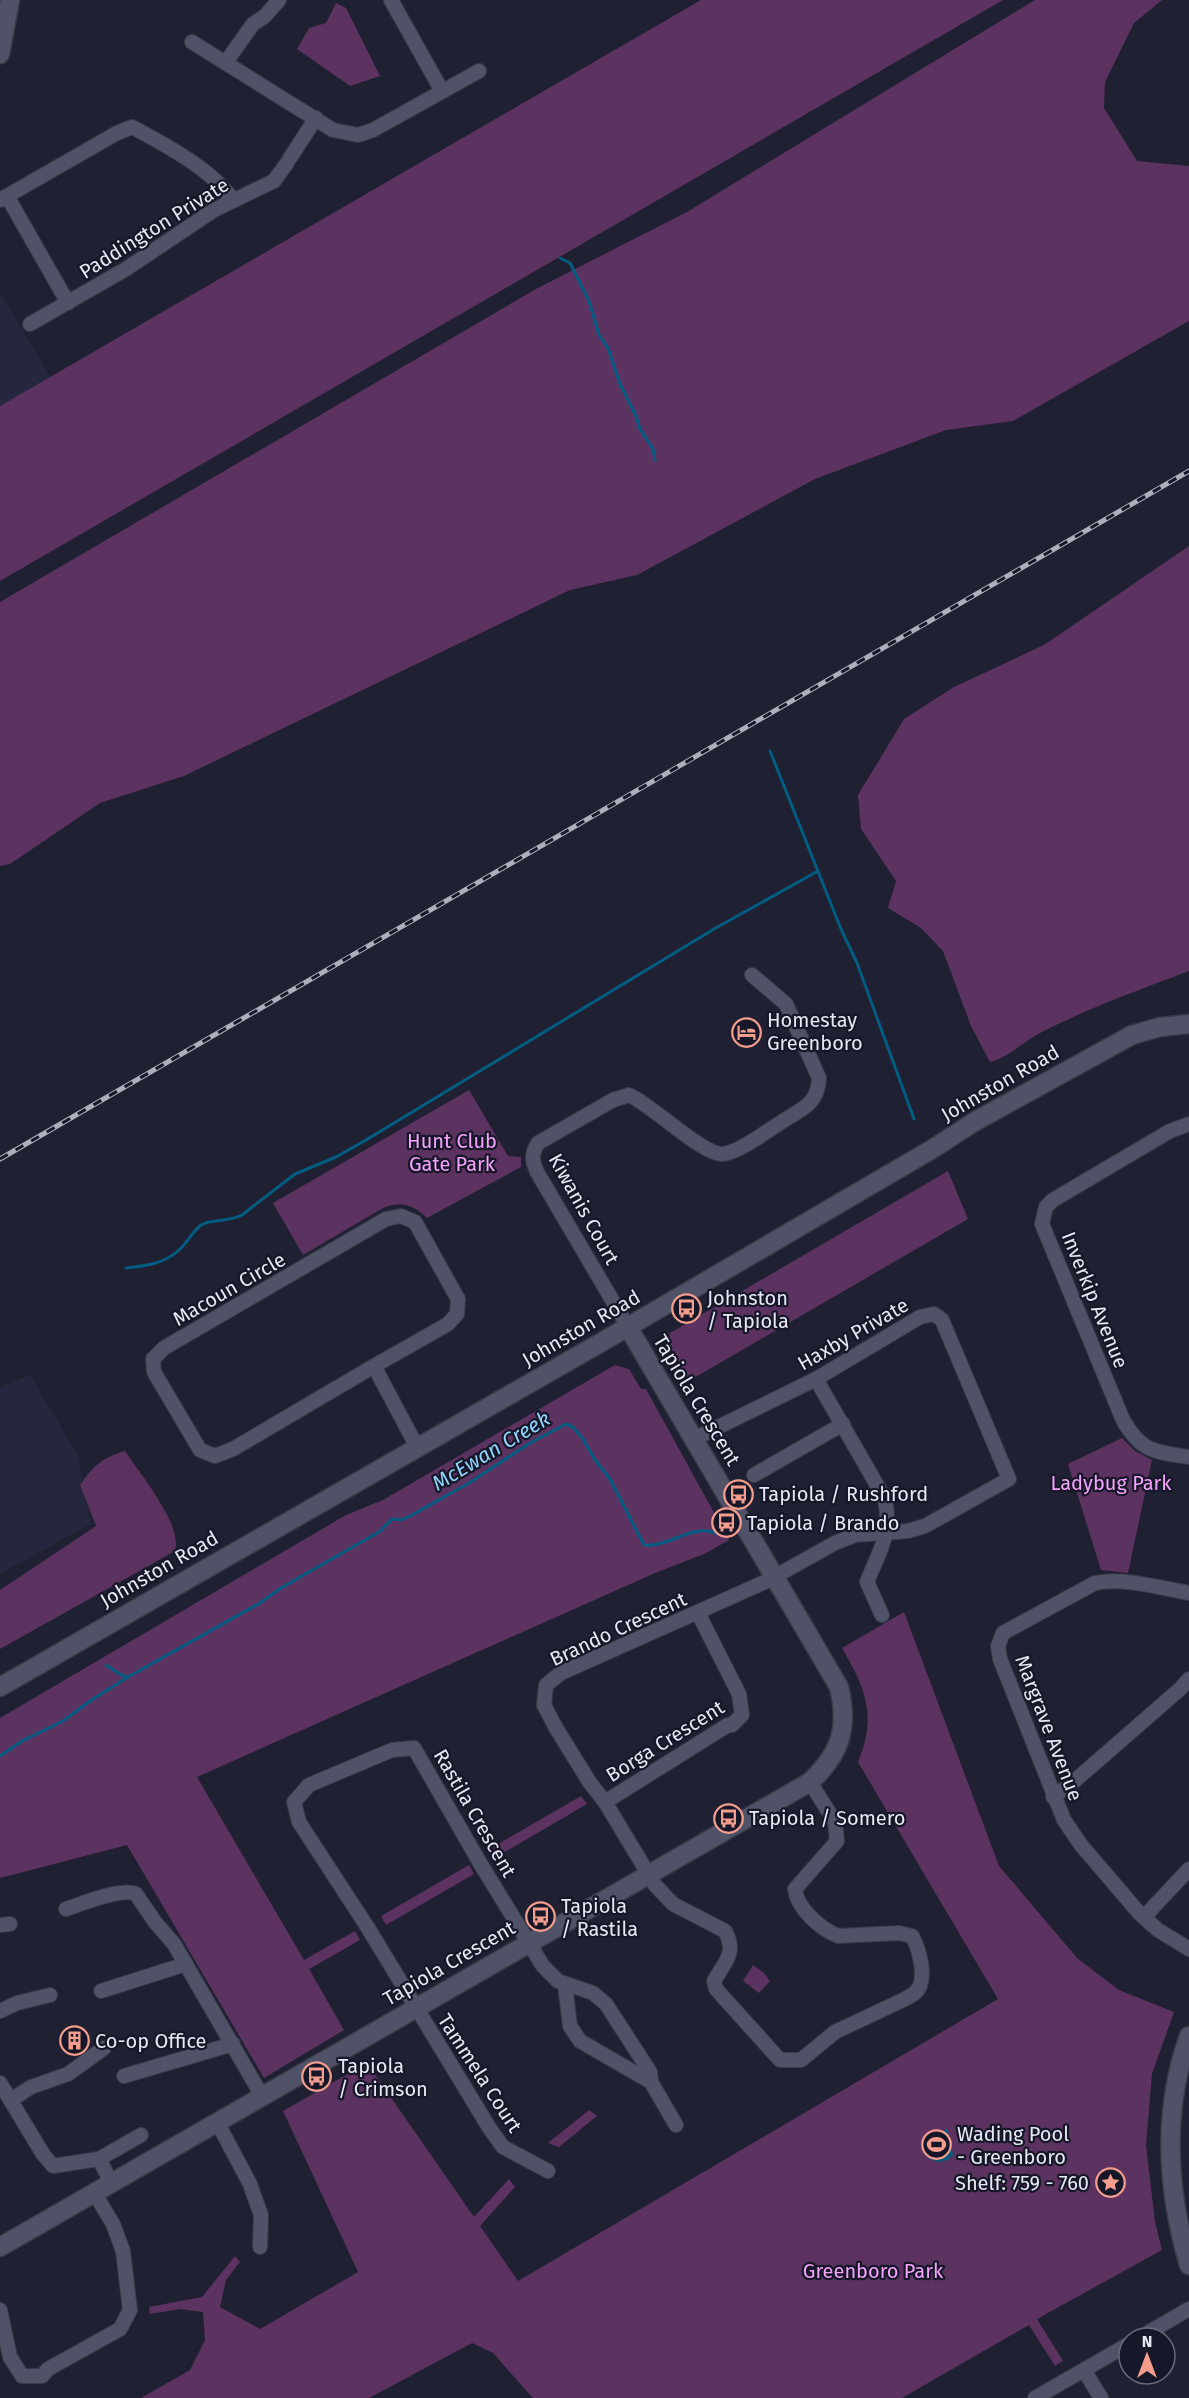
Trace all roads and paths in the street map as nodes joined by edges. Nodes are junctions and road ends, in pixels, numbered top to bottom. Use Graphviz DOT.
graph roads {
  1 [pos="10,0"];
  2 [pos="279,0"];
  3 [pos="391,0"];
  4 [pos="192,42"];
  5 [pos="0,54"];
  6 [pos="226,63"];
  7 [pos="479,71"];
  8 [pos="442,91"];
  9 [pos="316,118"];
  10 [pos="3,198"];
  11 [pos="233,200"];
  12 [pos="68,303"];
  13 [pos="30,324"];
  14 [pos="752,975"];
  15 [pos="1189,1024"];
  16 [pos="1189,1124"];
  17 [pos="628,1327"];
  18 [pos="374,1366"];
  19 [pos="816,1379"];
  20 [pos="843,1424"];
  21 [pos="694,1439"];
  22 [pos="417,1447"];
  23 [pos="1189,1457"];
  24 [pos="754,1475"];
  25 [pos="1009,1479"];
  26 [pos="888,1531"];
  27 [pos="774,1577"];
  28 [pos="1189,1593"];
  29 [pos="698,1613"];
  30 [pos="882,1615"];
  31 [pos="1189,1679"];
  32 [pos="0,1687"];
  33 [pos="810,1782"];
  34 [pos="1053,1797"];
  35 [pos="604,1802"];
  36 [pos="1189,1869"];
  37 [pos="647,1874"];
  38 [pos="66,1909"];
  39 [pos="1144,1917"];
  40 [pos="529,1943"];
  41 [pos="1189,1949"];
  42 [pos="186,1964"];
  43 [pos="565,1985"];
  44 [pos="101,1991"];
  45 [pos="50,1995"];
  46 [pos="416,2009"];
  47 [pos="0,2011"];
  48 [pos="1189,2036"];
  49 [pos="233,2044"];
  50 [pos="104,2048"];
  51 [pos="124,2076"];
  52 [pos="651,2082"];
  53 [pos="0,2083"];
  54 [pos="262,2096"];
  55 [pos="11,2100"];
  56 [pos="218,2122"];
  57 [pos="676,2125"];
  58 [pos="141,2135"];
  59 [pos="99,2159"];
  60 [pos="548,2172"];
  61 [pos="112,2184"];
  62 [pos="95,2194"];
  63 [pos="0,2247"];
  64 [pos="260,2247"];
  65 [pos="1189,2265"];
  66 [pos="0,2310"];
  67 [pos="1189,2310"];
  68 [pos="1160,2326"];
  69 [pos="1117,2351"];
  70 [pos="1084,2370"];
  71 [pos="1035,2398"];
  72 [pos="1101,2398"];
  1 -- 5 [label="street"];
  2 -- 6 [label="street"];
  3 -- 8 [label="street"];
  4 -- 6 [label="street"];
  6 -- 9 [label="street"];
  7 -- 8 [label="street"];
  8 -- 9 [label="street"];
  9 -- 11 [label="street, Paddington Private"];
  10 -- 11 [label="street"];
  10 -- 12 [label="street, Paddington Private"];
  11 -- 12 [label="street, Paddington Private"];
  12 -- 13 [label="street, Paddington Private"];
  14 -- 17 [label="street, Kiwanis Court"];
  15 -- 17 [label="street, Johnston Road"];
  16 -- 23 [label="street, Inverkip Avenue"];
  17 -- 21 [label="street, Tapiola Crescent"];
  17 -- 22 [label="street, Johnston Road"];
  18 -- 18 [label="street, Macoun Circle"];
  18 -- 22 [label="street"];
  19 -- 20 [label="street"];
  19 -- 21 [label="street, Haxby Private"];
  19 -- 25 [label="street, Haxby Private"];
  20 -- 24 [label="street"];
  20 -- 26 [label="street"];
  21 -- 27 [label="street, Tapiola Crescent"];
  22 -- 32 [label="street, Johnston Road"];
  25 -- 26 [label="street, Brando Crescent"];
  26 -- 27 [label="street, Brando Crescent"];
  26 -- 30 [label="street"];
  27 -- 29 [label="street, Brando Crescent"];
  27 -- 33 [label="street, Tapiola Crescent"];
  28 -- 34 [label="street, Margrave Avenue"];
  29 -- 35 [label="street, Borga Crescent"];
  29 -- 35 [label="street, Brando Crescent"];
  31 -- 34 [label="street"];
  33 -- 37 [label="street, Tapiola Crescent"];
  33 -- 37 [label="street, Brando Crescent"];
  34 -- 39 [label="street, Margrave Avenue"];
  35 -- 37 [label="street, Brando Crescent"];
  36 -- 39 [label="street"];
  37 -- 40 [label="street, Tapiola Crescent"];
  38 -- 42 [label="street"];
  39 -- 41 [label="street, Margrave Avenue"];
  40 -- 43 [label="street"];
  40 -- 46 [label="street, Tapiola Crescent"];
  40 -- 46 [label="street, Rastila Crescent"];
  42 -- 44 [label="street"];
  42 -- 49 [label="street"];
  43 -- 52 [label="street"];
  43 -- 52 [label="street"];
  45 -- 47 [label="street"];
  46 -- 54 [label="street, Tapiola Crescent"];
  46 -- 60 [label="street, Tammela Court"];
  48 -- 65 [label="street"];
  49 -- 51 [label="street"];
  49 -- 54 [label="street"];
  50 -- 55 [label="street"];
  52 -- 57 [label="street"];
  53 -- 55 [label="street"];
  54 -- 56 [label="street, Tapiola Crescent"];
  55 -- 59 [label="street"];
  56 -- 61 [label="street, Tapiola Crescent"];
  56 -- 64 [label="street"];
  58 -- 59 [label="street"];
  59 -- 61 [label="street"];
  61 -- 62 [label="street, Tapiola Crescent"];
  62 -- 63 [label="street, Tapiola Crescent"];
  62 -- 66 [label="street"];
  67 -- 68 [label="street"];
  69 -- 70 [label="street"];
  70 -- 71 [label="street"];
  70 -- 72 [label="street"];
}
